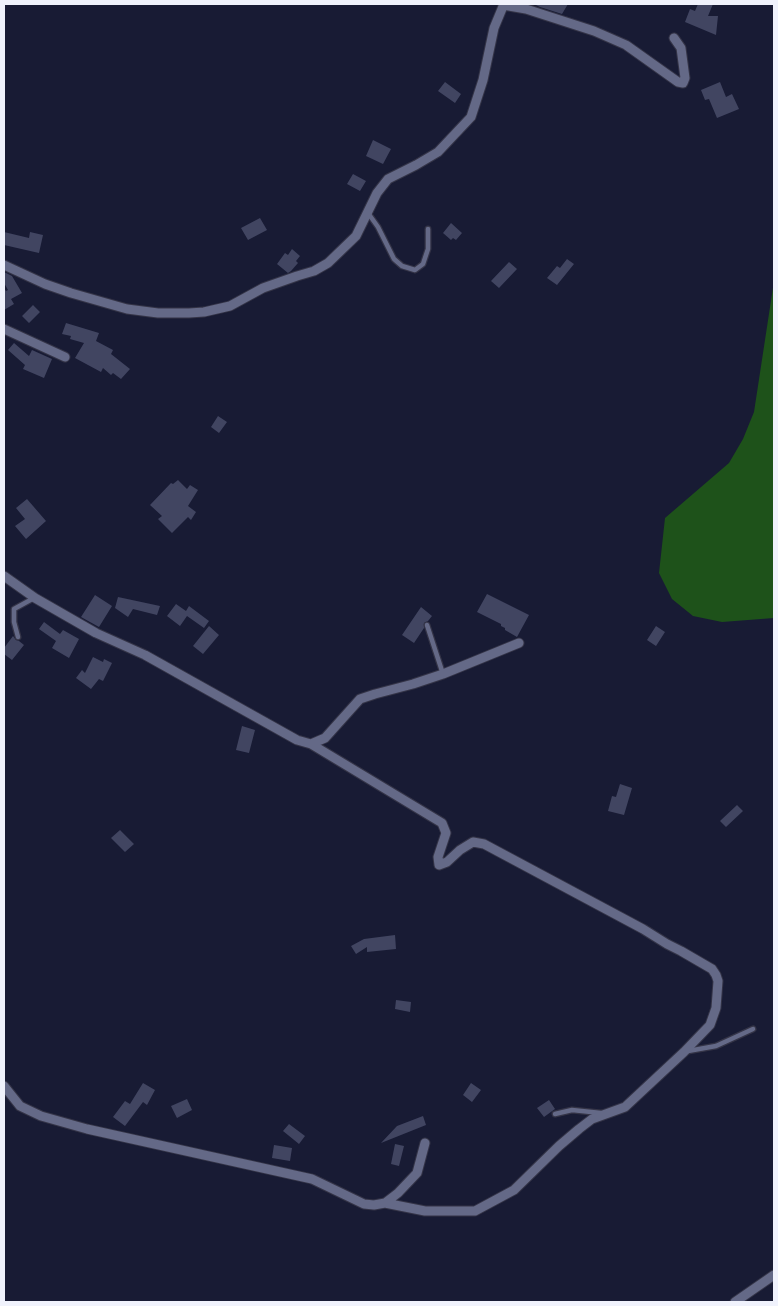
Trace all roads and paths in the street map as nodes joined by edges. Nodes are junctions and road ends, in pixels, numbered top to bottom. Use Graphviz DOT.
graph roads {
  1 [pos="503,4"];
  2 [pos="674,38"];
  3 [pos="368,214"];
  4 [pos="428,229"];
  5 [pos="4,265"];
  6 [pos="4,329"];
  7 [pos="65,357"];
  8 [pos="4,576"];
  9 [pos="35,598"];
  10 [pos="427,625"];
  11 [pos="18,636"];
  12 [pos="519,643"];
  13 [pos="443,674"];
  14 [pos="311,744"];
  15 [pos="753,1028"];
  16 [pos="684,1052"];
  17 [pos="4,1086"];
  18 [pos="555,1114"];
  19 [pos="605,1114"];
  20 [pos="425,1143"];
  21 [pos="385,1203"];
  22 [pos="774,1275"];
  23 [pos="734,1302"];
  1 -- 2 [label="street"];
  1 -- 3 [label="street"];
  3 -- 4 [label="lane"];
  3 -- 5 [label="street"];
  6 -- 7 [label="street"];
  8 -- 9 [label="street"];
  9 -- 11 [label="lane"];
  9 -- 14 [label="street"];
  10 -- 13 [label="lane"];
  12 -- 13 [label="street"];
  13 -- 14 [label="street"];
  14 -- 16 [label="street"];
  15 -- 16 [label="lane"];
  16 -- 19 [label="street"];
  17 -- 21 [label="street"];
  18 -- 19 [label="lane"];
  19 -- 21 [label="street"];
  20 -- 21 [label="street"];
  22 -- 23 [label="street"];
}
